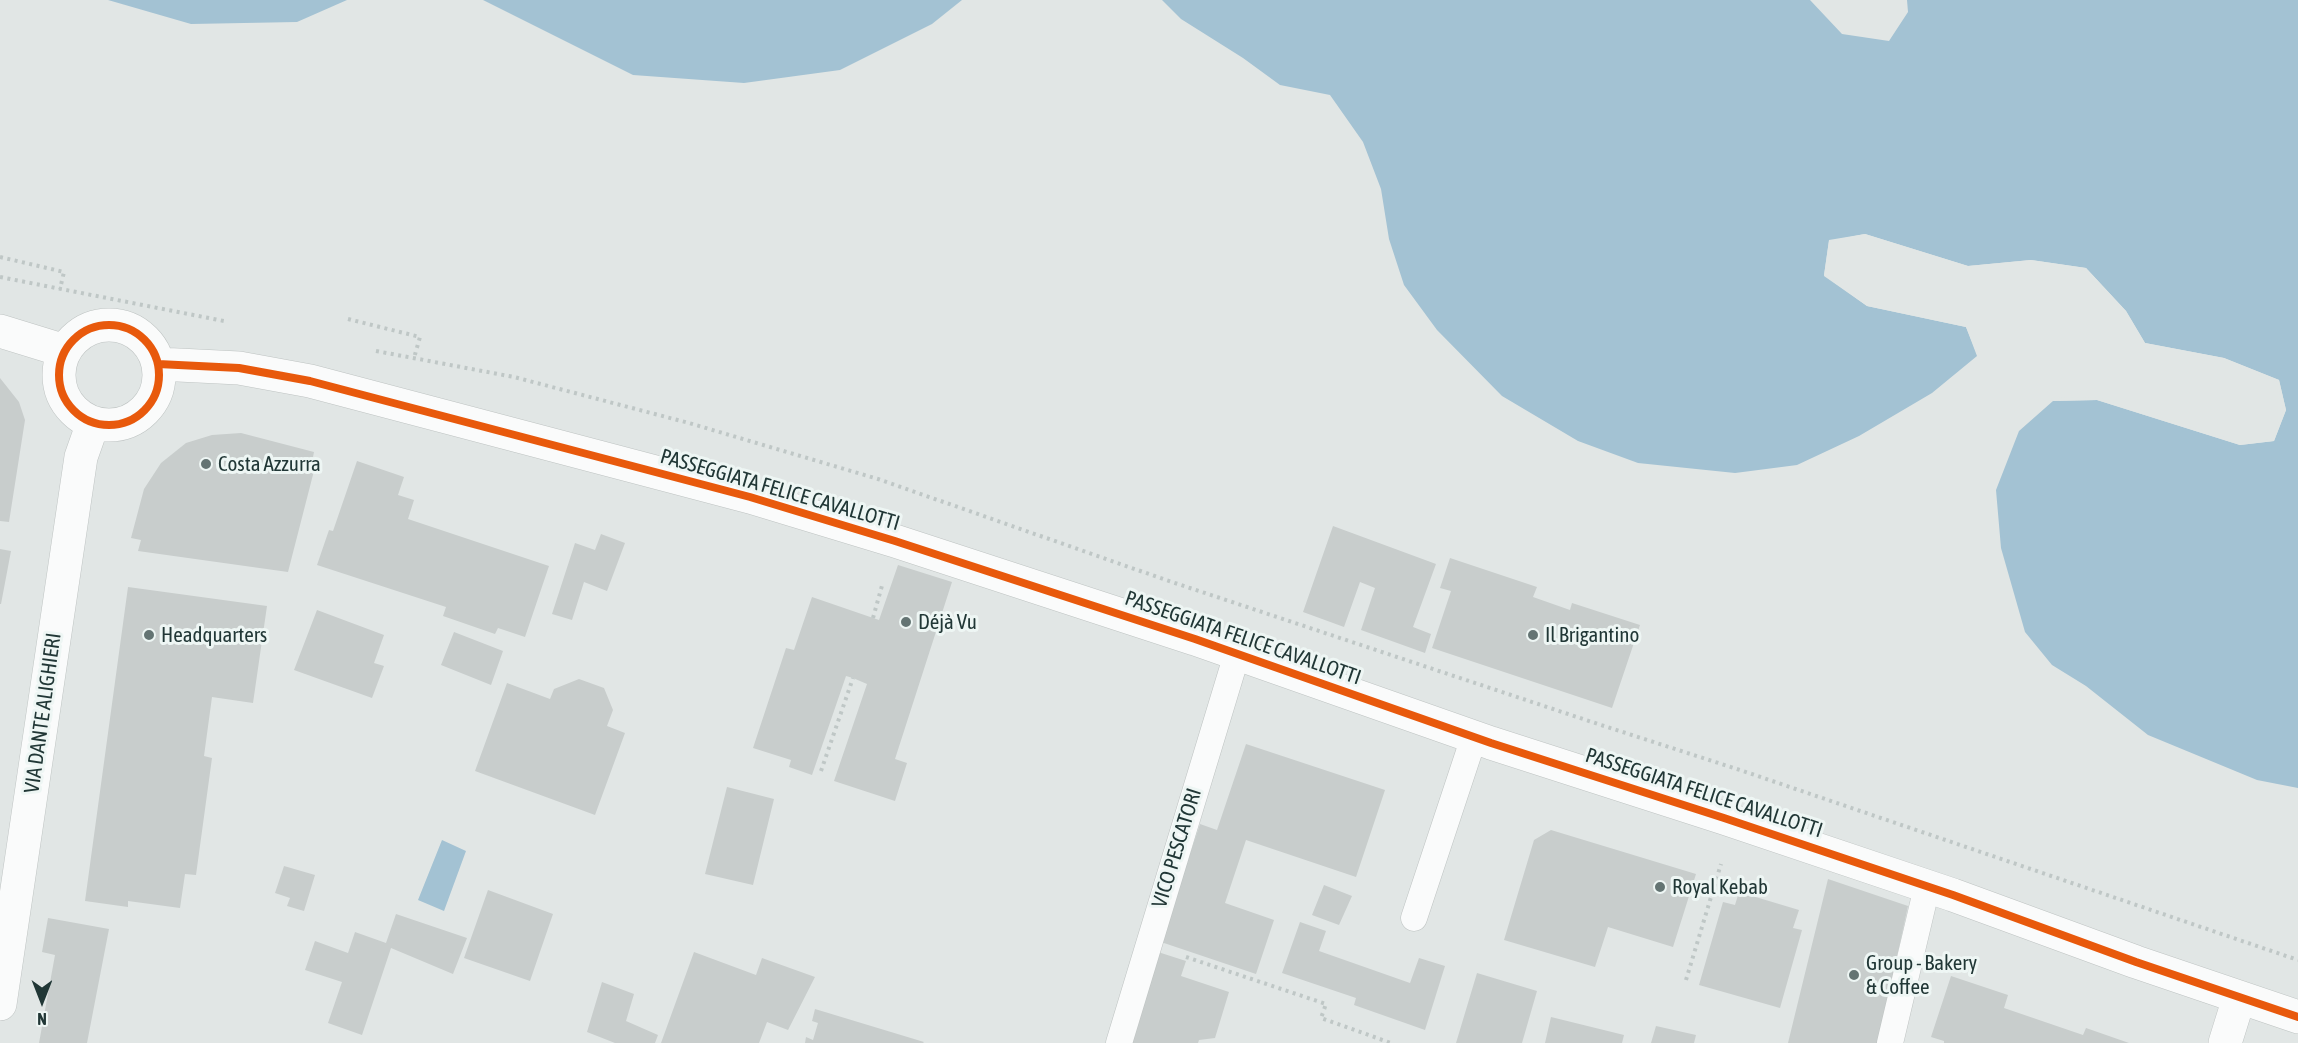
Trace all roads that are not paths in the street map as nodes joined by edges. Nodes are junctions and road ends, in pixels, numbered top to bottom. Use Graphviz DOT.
graph roads {
  1 [pos="0,330"];
  2 [pos="65,351"];
  3 [pos="158,364"];
  4 [pos="93,423"];
  5 [pos="1238,654"];
  6 [pos="1474,737"];
  7 [pos="1928,887"];
  8 [pos="1414,918"];
  9 [pos="2239,998"];
  10 [pos="0,1004"];
  11 [pos="2298,1017"];
  12 [pos="1119,1043"];
  13 [pos="1890,1043"];
  14 [pos="2225,1043"];
  1 -- 2 [label="street"];
  2 -- 3 [label="street"];
  2 -- 4 [label="street"];
  3 -- 4 [label="street"];
  3 -- 5 [label="street, PASSEGGIATA FELICE CAVALLOTTI"];
  4 -- 10 [label="street, VIA DANTE ALIGHIERI"];
  5 -- 6 [label="street, PASSEGGIATA FELICE CAVALLOTTI"];
  5 -- 12 [label="lane, VICO PESCATORI"];
  6 -- 7 [label="street, PASSEGGIATA FELICE CAVALLOTTI"];
  6 -- 8 [label="lane"];
  7 -- 9 [label="street, PASSEGGIATA FELICE CAVALLOTTI"];
  7 -- 13 [label="lane"];
  9 -- 11 [label="street, PASSEGGIATA FELICE CAVALLOTTI"];
  9 -- 14 [label="street"];
}
